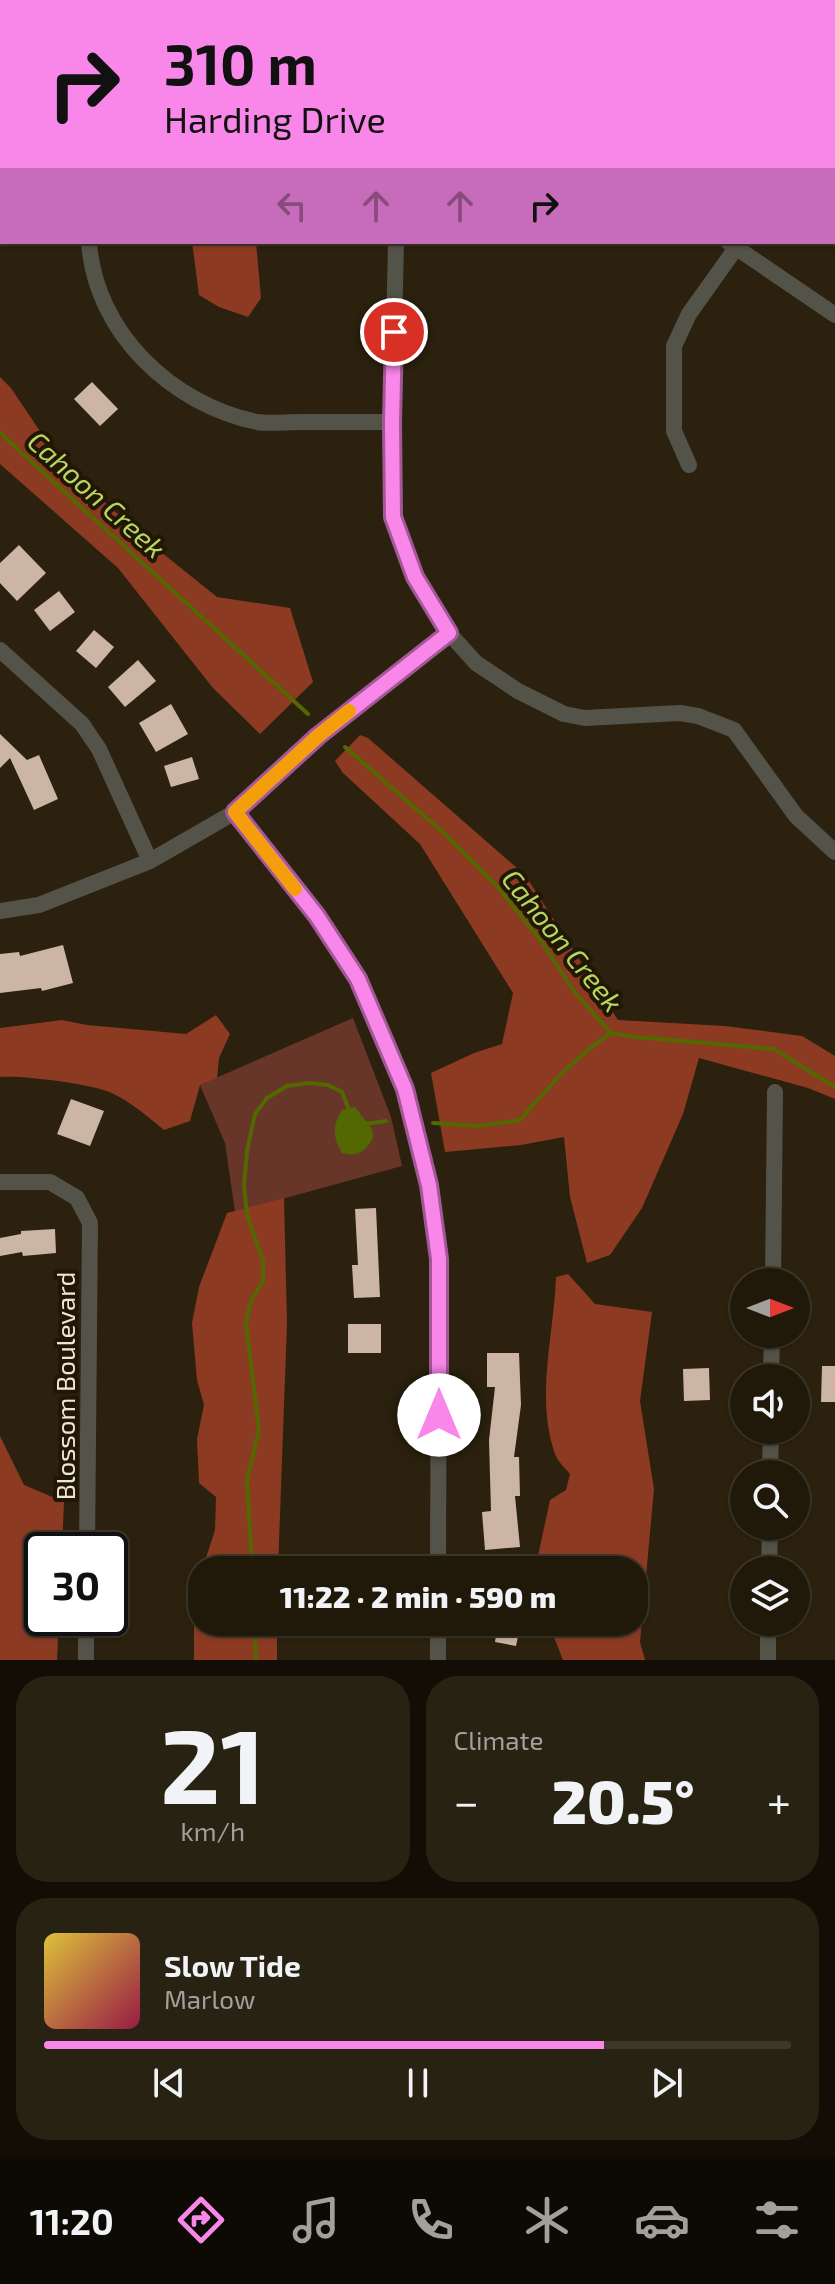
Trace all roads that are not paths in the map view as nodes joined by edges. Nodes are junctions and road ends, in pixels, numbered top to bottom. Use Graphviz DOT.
graph roads {
  1 [pos="89,244"];
  2 [pos="396,244"];
  3 [pos="732,245"];
  4 [pos="835,315"];
  5 [pos="392,422"];
  6 [pos="689,465"];
  7 [pos="449,633"];
  8 [pos="0,650"];
  9 [pos="235,812"];
  10 [pos="835,852"];
  11 [pos="150,861"];
  12 [pos="0,911"];
  13 [pos="775,1092"];
  14 [pos="0,1182"];
  15 [pos="773,1268"];
  16 [pos="87,1532"];
  17 [pos="438,1556"];
  18 [pos="86,1636"];
  19 [pos="438,1636"];
  20 [pos="768,1636"];
  21 [pos="86,1660"];
  22 [pos="438,1660"];
  23 [pos="768,1660"];
  1 -- 5 [label="street"];
  2 -- 5 [label="street"];
  3 -- 4 [label="street"];
  3 -- 6 [label="street"];
  5 -- 7 [label="street"];
  7 -- 9 [label="street"];
  7 -- 10 [label="street"];
  8 -- 11 [label="street"];
  9 -- 11 [label="street"];
  9 -- 17 [label="street"];
  11 -- 12 [label="street"];
  13 -- 15 [label="street"];
  14 -- 16 [label="street, Blossom Boulevard"];
  18 -- 21 [label="street"];
  19 -- 22 [label="street"];
  20 -- 23 [label="street"];
}
